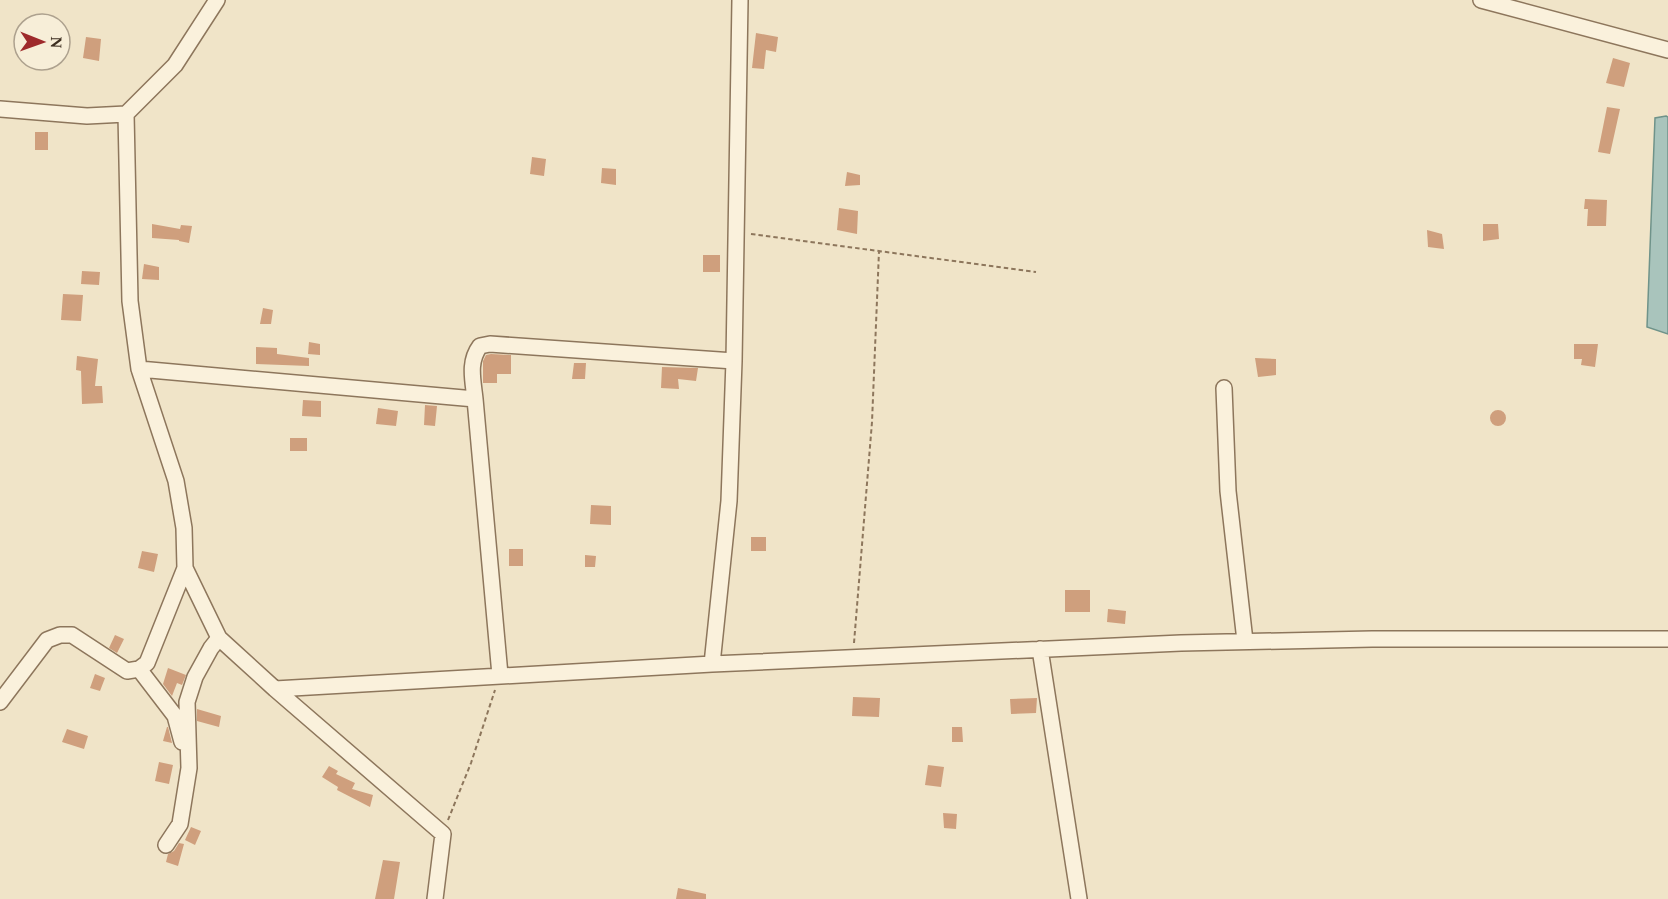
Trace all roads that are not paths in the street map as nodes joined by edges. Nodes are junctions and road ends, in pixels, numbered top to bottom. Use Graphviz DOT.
graph roads {
  1 [pos="217,0"];
  2 [pos="740,0"];
  3 [pos="1481,0"];
  4 [pos="1668,50"];
  5 [pos="0,109"];
  6 [pos="126,114"];
  7 [pos="734,361"];
  8 [pos="139,369"];
  9 [pos="1224,388"];
  10 [pos="475,399"];
  11 [pos="185,568"];
  12 [pos="219,638"];
  13 [pos="1668,639"];
  14 [pos="1245,641"];
  15 [pos="1040,649"];
  16 [pos="712,664"];
  17 [pos="139,669"];
  18 [pos="500,675"];
  19 [pos="275,689"];
  20 [pos="0,702"];
  21 [pos="189,768"];
  22 [pos="180,824"];
  23 [pos="185,840"];
  24 [pos="166,845"];
  25 [pos="435,899"];
  26 [pos="1079,899"];
  1 -- 6 [label="street"];
  2 -- 7 [label="street"];
  3 -- 4 [label="street"];
  5 -- 6 [label="street"];
  6 -- 8 [label="street"];
  7 -- 10 [label="street"];
  7 -- 16 [label="street"];
  8 -- 10 [label="street"];
  8 -- 11 [label="street"];
  9 -- 14 [label="street"];
  10 -- 18 [label="street"];
  11 -- 12 [label="street"];
  11 -- 17 [label="street"];
  12 -- 19 [label="street"];
  12 -- 21 [label="street"];
  13 -- 14 [label="street"];
  14 -- 15 [label="street"];
  15 -- 16 [label="street"];
  15 -- 26 [label="street"];
  16 -- 18 [label="street"];
  17 -- 20 [label="street"];
  17 -- 21 [label="street"];
  18 -- 19 [label="street"];
  19 -- 25 [label="street"];
  21 -- 22 [label="street"];
  22 -- 23 [label="street"];
  22 -- 24 [label="street"];
}
